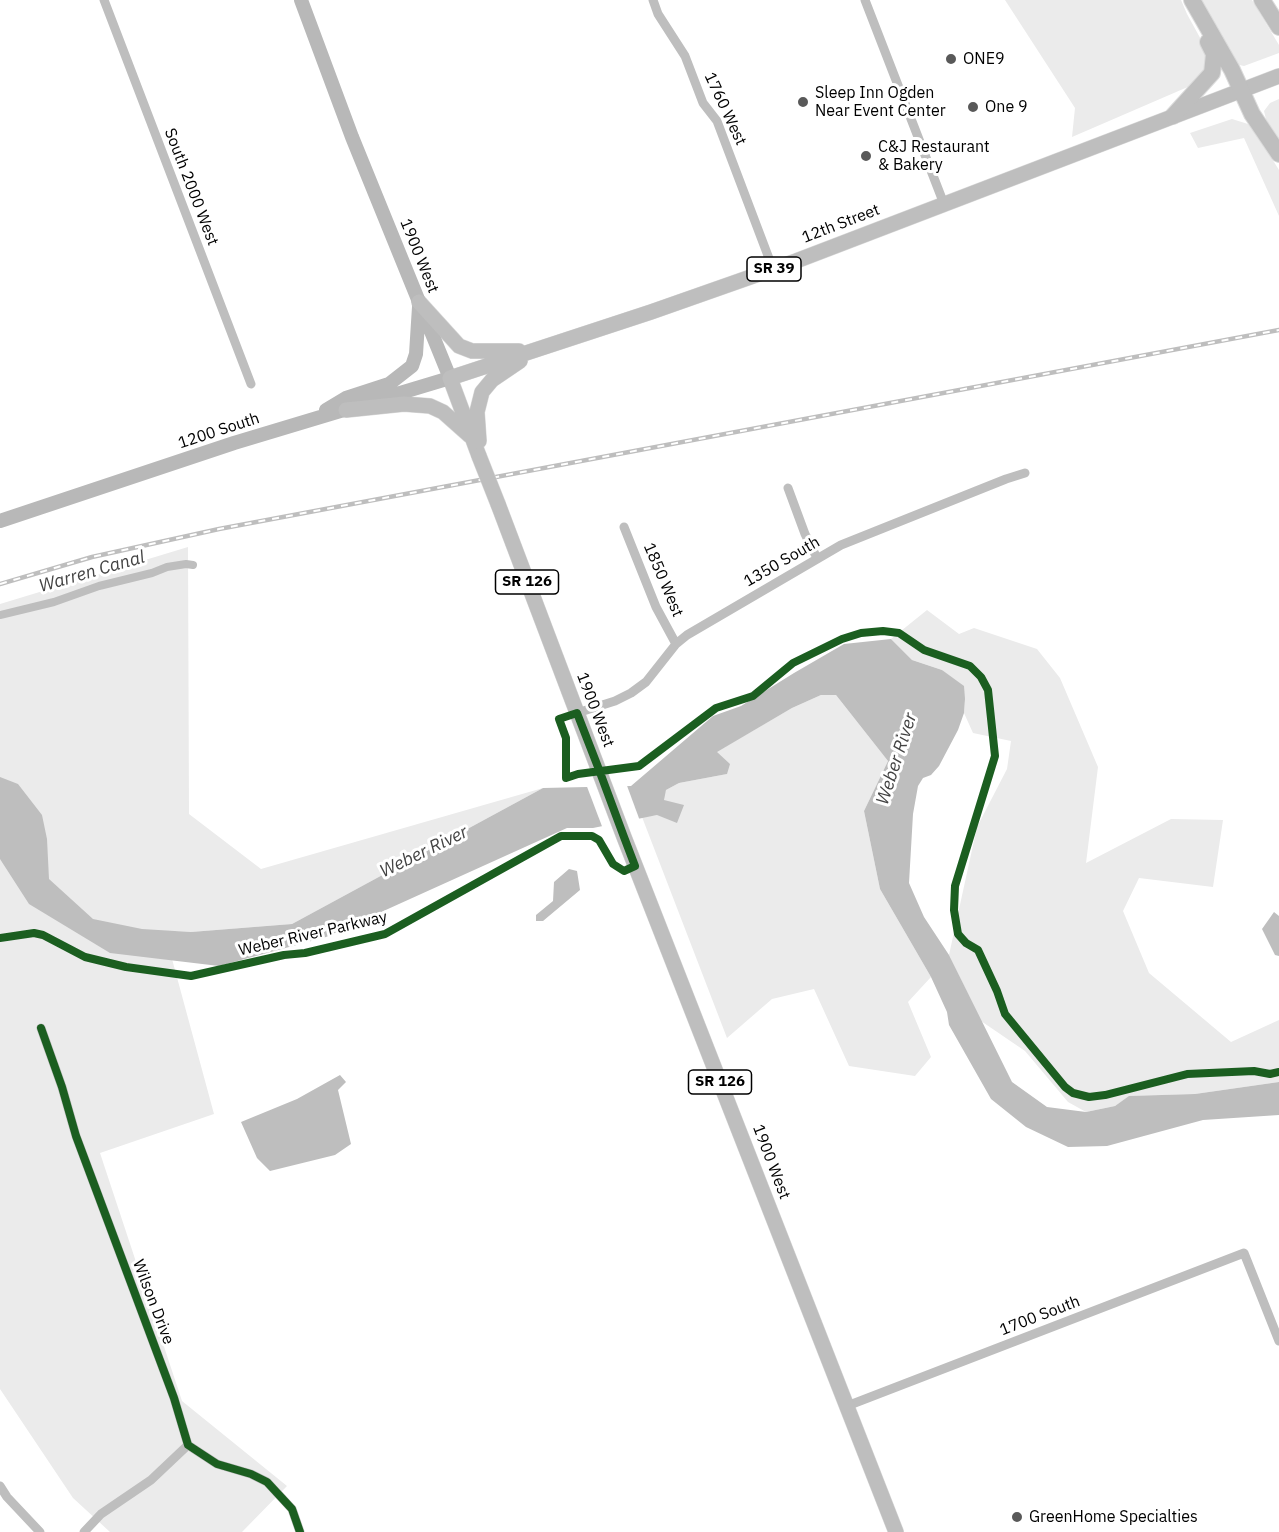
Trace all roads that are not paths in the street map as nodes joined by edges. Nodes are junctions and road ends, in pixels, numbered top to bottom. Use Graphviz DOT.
graph roads {
  1 [pos="104,0"];
  2 [pos="301,0"];
  3 [pos="653,0"];
  4 [pos="865,0"];
  5 [pos="1191,0"];
  6 [pos="1262,0"];
  7 [pos="1279,27"];
  8 [pos="1279,76"];
  9 [pos="1241,90"];
  10 [pos="1173,116"];
  11 [pos="1279,154"];
  12 [pos="945,204"];
  13 [pos="773,269"];
  14 [pos="419,302"];
  15 [pos="537,350"];
  16 [pos="450,378"];
  17 [pos="251,384"];
  18 [pos="346,410"];
  19 [pos="309,421"];
  20 [pos="473,439"];
  21 [pos="479,456"];
  22 [pos="1025,473"];
  23 [pos="788,488"];
  24 [pos="0,521"];
  25 [pos="624,527"];
  26 [pos="817,558"];
  27 [pos="676,644"];
  28 [pos="577,713"];
  29 [pos="40,1028"];
  30 [pos="1279,1341"];
  31 [pos="847,1406"];
  32 [pos="188,1444"];
  33 [pos="0,1486"];
  34 [pos="40,1532"];
  35 [pos="84,1532"];
  36 [pos="300,1532"];
  37 [pos="896,1532"];
  1 -- 17 [label="street, South 2000 West"];
  2 -- 14 [label="main road, 1900 West / SR 126"];
  3 -- 13 [label="street, 1760 West"];
  4 -- 12 [label="street"];
  5 -- 9 [label="highway"];
  5 -- 10 [label="highway"];
  6 -- 7 [label="highway"];
  8 -- 9 [label="main road, SR 39"];
  9 -- 10 [label="main road, SR 39"];
  9 -- 11 [label="highway"];
  10 -- 12 [label="main road, 12th Street / SR 39"];
  12 -- 13 [label="main road, 12th Street / SR 39"];
  13 -- 15 [label="main road, 12th Street / SR 39"];
  14 -- 15 [label="main road"];
  14 -- 16 [label="main road, 1900 West / SR 126"];
  14 -- 19 [label="main road"];
  15 -- 16 [label="main road, 12th Street / SR 39"];
  15 -- 21 [label="main road"];
  16 -- 18 [label="main road, 1200 South / SR 39"];
  16 -- 20 [label="main road, 1900 West / SR 126"];
  18 -- 19 [label="main road, 1200 South / SR 39"];
  18 -- 20 [label="main road"];
  19 -- 24 [label="main road, 1200 South / SR 39"];
  20 -- 21 [label="main road, 1900 West / SR 126"];
  21 -- 28 [label="main road, 1900 West / SR 126, bridge"];
  22 -- 26 [label="street, 1350 South"];
  23 -- 26 [label="street"];
  25 -- 27 [label="street, 1850 West"];
  26 -- 27 [label="street, 1350 South"];
  27 -- 28 [label="street, 1350 South"];
  28 -- 31 [label="main road, 1900 West / SR 126"];
  29 -- 32 [label="street, Wilson Drive"];
  30 -- 31 [label="street, 1700 South"];
  31 -- 37 [label="main road, 1900 West / SR 126"];
  32 -- 35 [label="street"];
  32 -- 36 [label="street"];
  33 -- 34 [label="street"];
}
